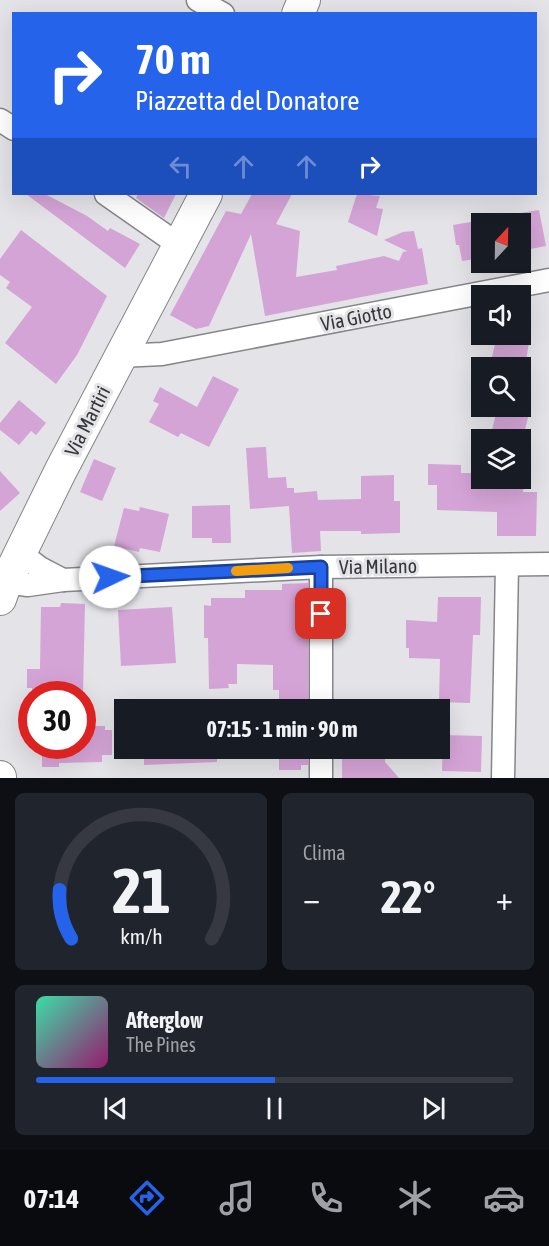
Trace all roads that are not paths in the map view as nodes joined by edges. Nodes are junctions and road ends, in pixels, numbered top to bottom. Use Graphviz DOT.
graph roads {
  1 [pos="198,0"];
  2 [pos="219,12"];
  3 [pos="107,195"];
  4 [pos="205,195"];
  5 [pos="179,245"];
  6 [pos="549,280"];
  7 [pos="126,344"];
  8 [pos="20,553"];
  9 [pos="549,564"];
  10 [pos="507,565"];
  11 [pos="321,567"];
  12 [pos="63,580"];
  13 [pos="3,591"];
  14 [pos="321,699"];
  15 [pos="321,759"];
  16 [pos="321,778"];
  17 [pos="503,778"];
  1 -- 2 [label="street"];
  3 -- 5 [label="street"];
  4 -- 5 [label="street, Via Martiri"];
  5 -- 7 [label="street, Via Martiri"];
  6 -- 7 [label="street, Via Giotto"];
  7 -- 8 [label="street, Via Martiri"];
  8 -- 12 [label="street"];
  8 -- 13 [label="street, Via Martiri"];
  9 -- 10 [label="street, Via Milano"];
  10 -- 11 [label="street, Via Milano"];
  10 -- 17 [label="street"];
  11 -- 12 [label="street, Via Milano"];
  11 -- 14 [label="street"];
  12 -- 13 [label="street, Via Milano"];
  15 -- 16 [label="street"];
}
